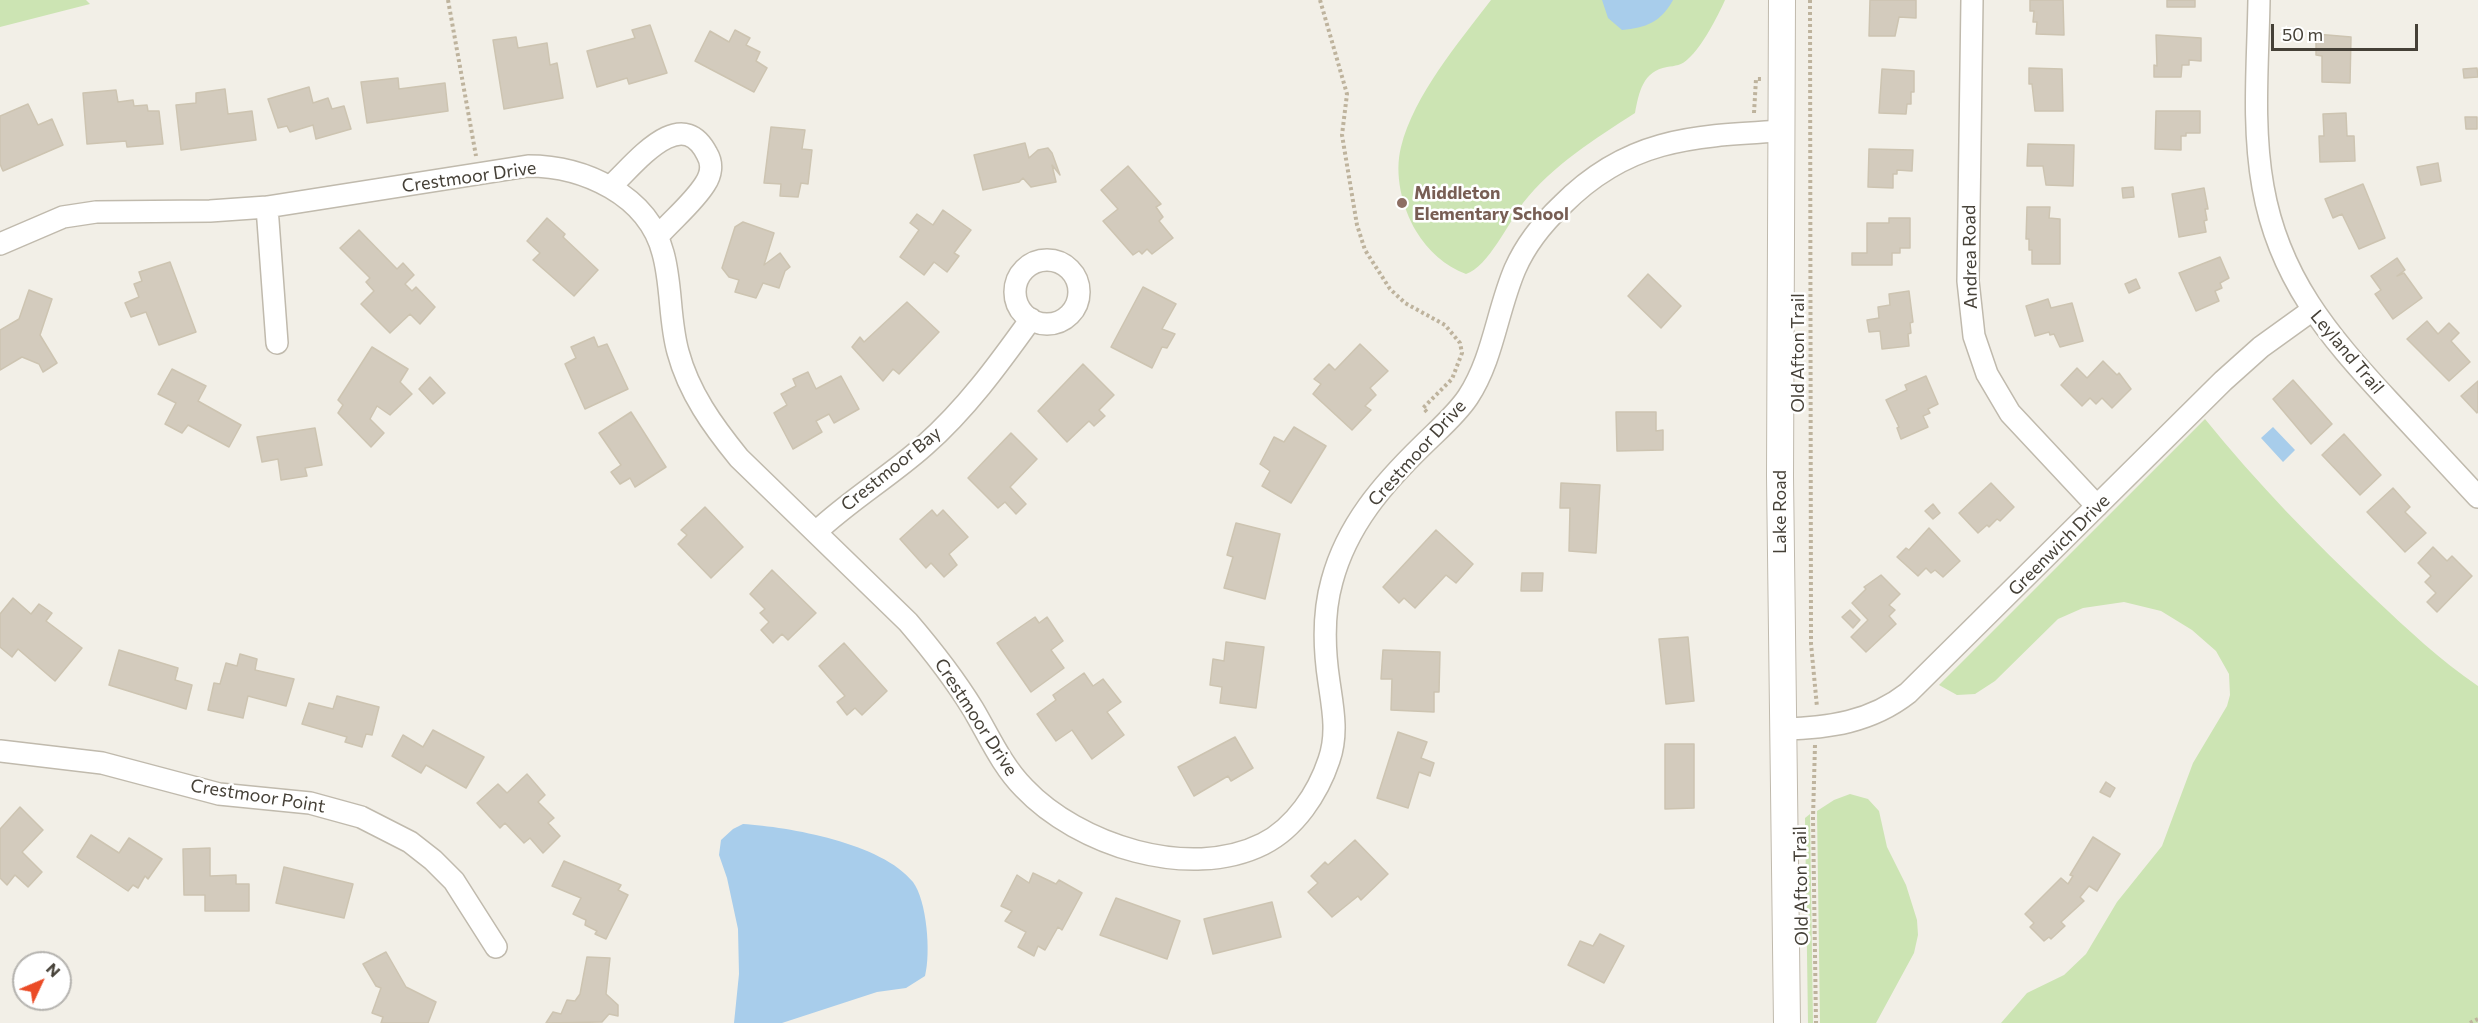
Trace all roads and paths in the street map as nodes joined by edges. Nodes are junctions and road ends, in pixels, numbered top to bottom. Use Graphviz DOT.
graph roads {
  1 [pos="448,0"];
  2 [pos="1320,0"];
  3 [pos="1782,0"];
  4 [pos="1810,0"];
  5 [pos="1972,0"];
  6 [pos="2259,0"];
  7 [pos="1756,79"];
  8 [pos="1782,131"];
  9 [pos="1753,133"];
  10 [pos="474,146"];
  11 [pos="611,186"];
  12 [pos="267,207"];
  13 [pos="658,236"];
  14 [pos="0,244"];
  15 [pos="2311,311"];
  16 [pos="1031,320"];
  17 [pos="277,343"];
  18 [pos="1423,408"];
  19 [pos="2478,497"];
  20 [pos="2097,506"];
  21 [pos="816,532"];
  22 [pos="1817,706"];
  23 [pos="1783,729"];
  24 [pos="1815,748"];
  25 [pos="0,751"];
  26 [pos="496,947"];
  27 [pos="2478,1019"];
  28 [pos="1788,1023"];
  29 [pos="1816,1023"];
  30 [pos="2470,1023"];
  1 -- 10 [label="path"];
  2 -- 18 [label="path"];
  3 -- 8 [label="street, Lake Road"];
  4 -- 22 [label="path, Old Afton Trail"];
  5 -- 20 [label="street, Andrea Road"];
  6 -- 15 [label="street, Leyland Trail"];
  7 -- 9 [label="path"];
  8 -- 9 [label="street, Crestmoor Drive"];
  8 -- 23 [label="street, Lake Road"];
  9 -- 21 [label="street, Crestmoor Drive"];
  11 -- 12 [label="street, Crestmoor Drive"];
  11 -- 13 [label="street, Crestmoor Drive"];
  11 -- 13 [label="street"];
  12 -- 14 [label="street, Crestmoor Drive"];
  12 -- 17 [label="street"];
  13 -- 21 [label="street, Crestmoor Drive"];
  15 -- 19 [label="street, Leyland Trail"];
  15 -- 20 [label="street, Greenwich Drive"];
  16 -- 21 [label="street, Crestmoor Bay"];
  20 -- 23 [label="street, Greenwich Drive"];
  23 -- 28 [label="street, Lake Road"];
  24 -- 29 [label="path, Old Afton Trail"];
  25 -- 26 [label="street, Crestmoor Point"];
  27 -- 30 [label="path"];
}
